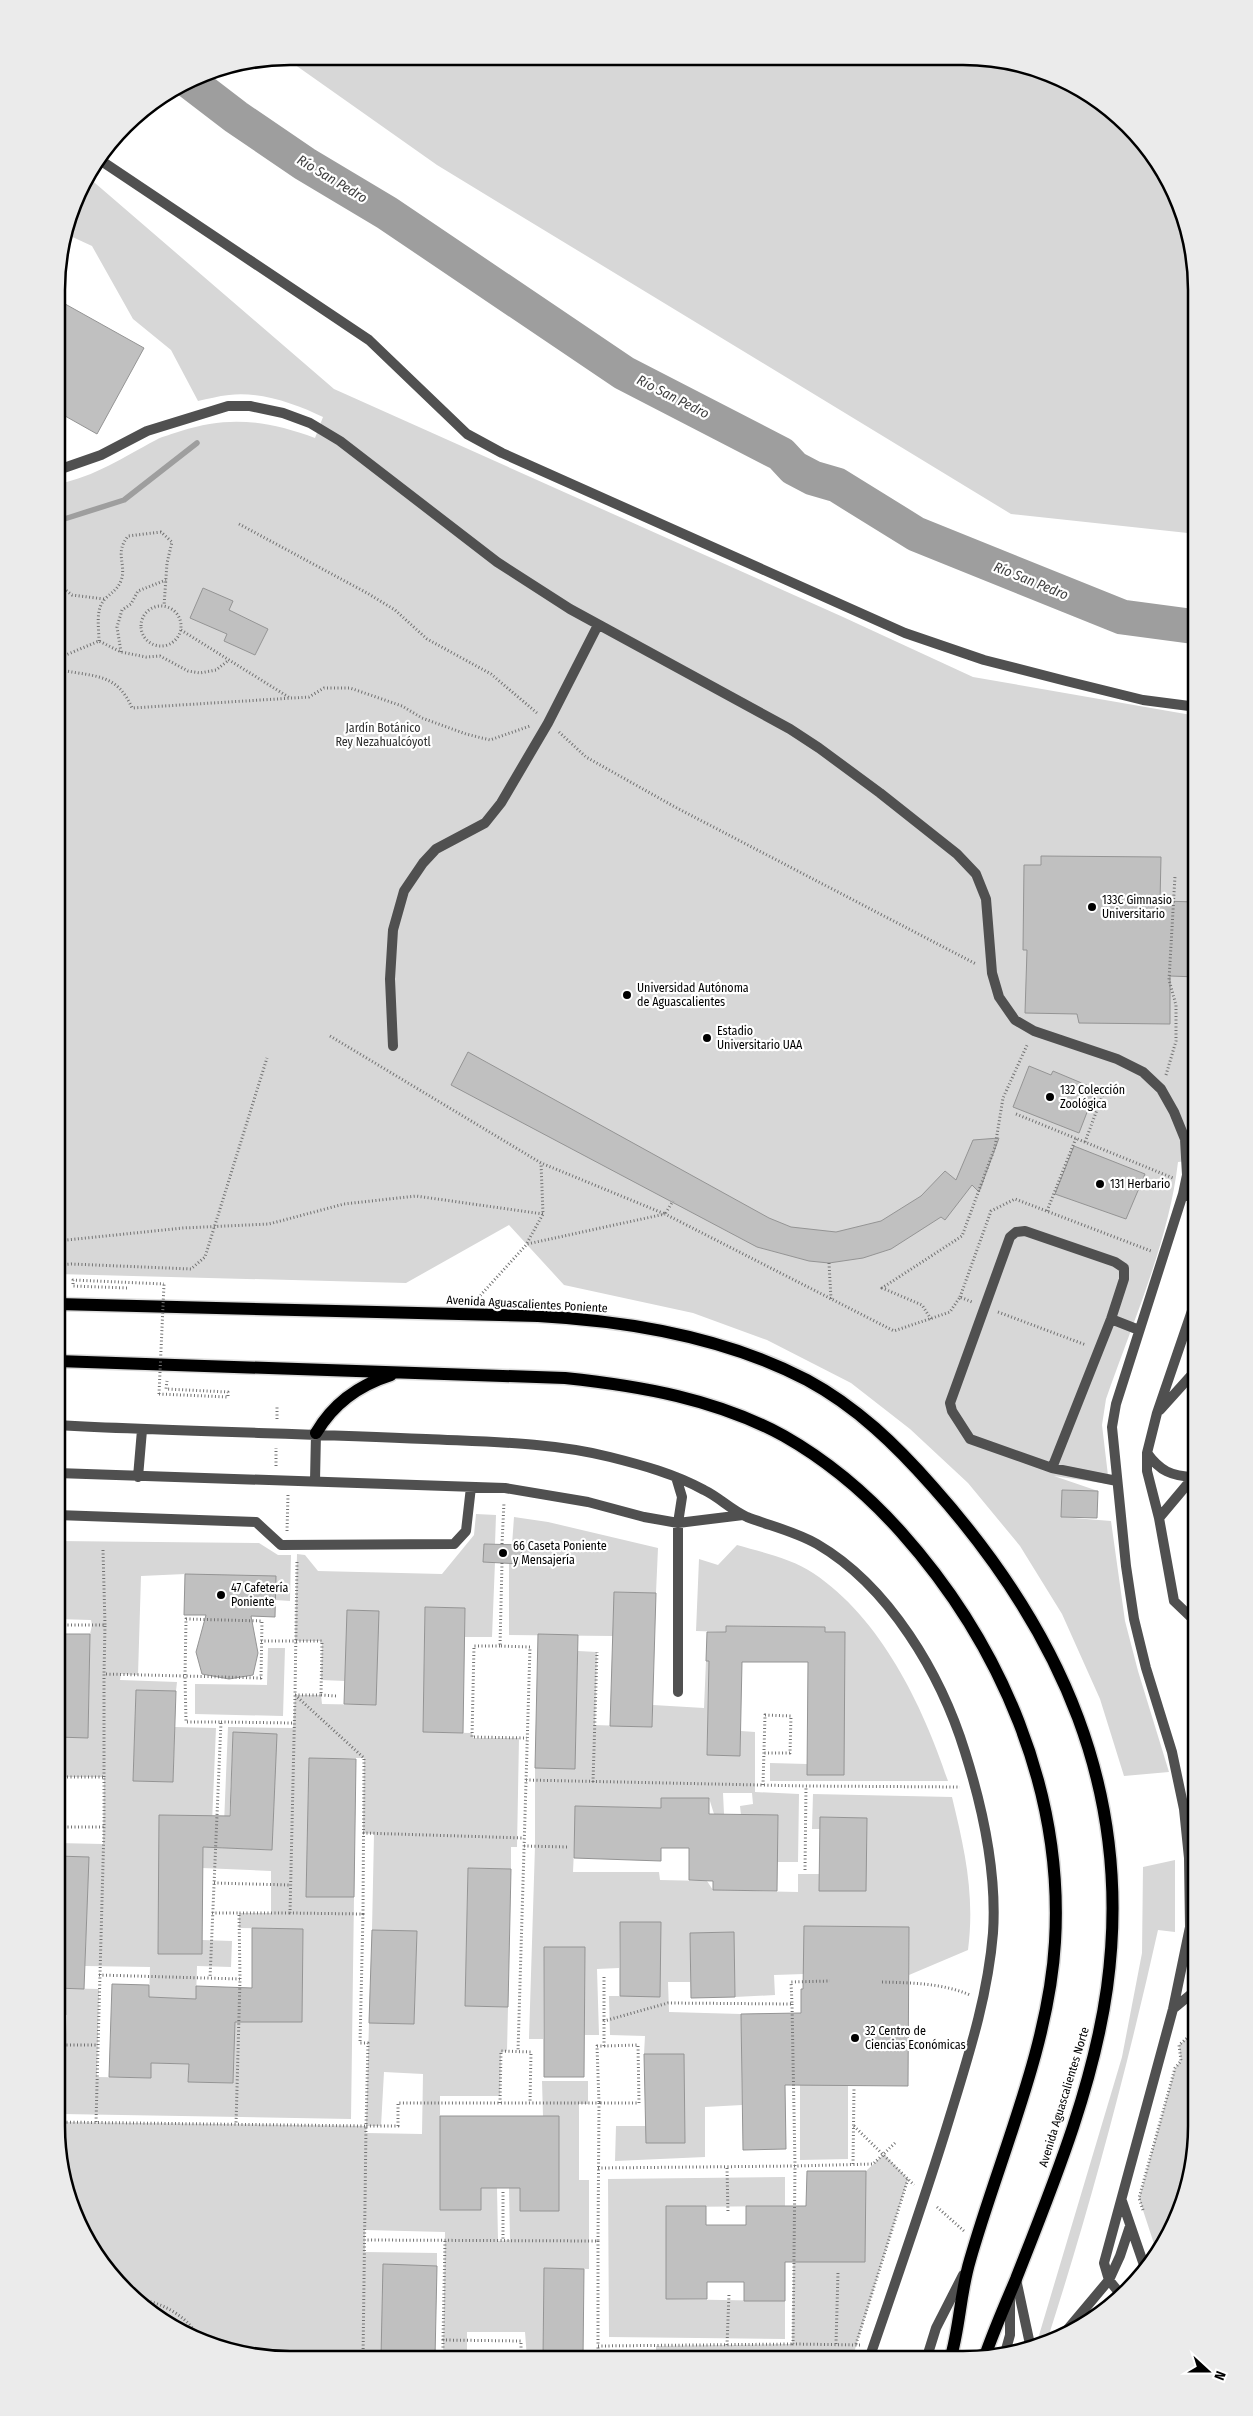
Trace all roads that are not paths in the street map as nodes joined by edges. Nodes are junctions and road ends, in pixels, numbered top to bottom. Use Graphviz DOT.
graph roads {
  1 [pos="104,163"];
  2 [pos="65,468"];
  3 [pos="598,625"];
  4 [pos="1188,706"];
  5 [pos="393,1046"];
  6 [pos="1183,1194"];
  7 [pos="1188,1196"];
  8 [pos="65,1304"];
  9 [pos="1111,1319"];
  10 [pos="1188,1323"];
  11 [pos="1139,1330"];
  12 [pos="65,1361"];
  13 [pos="398,1373"];
  14 [pos="1188,1379"];
  15 [pos="1158,1413"];
  16 [pos="65,1425"];
  17 [pos="142,1430"];
  18 [pos="316,1434"];
  19 [pos="1147,1453"];
  20 [pos="1052,1468"];
  21 [pos="65,1473"];
  22 [pos="1188,1475"];
  23 [pos="676,1476"];
  24 [pos="138,1477"];
  25 [pos="315,1481"];
  26 [pos="1118,1482"];
  27 [pos="1188,1483"];
  28 [pos="471,1487"];
  29 [pos="65,1515"];
  30 [pos="743,1515"];
  31 [pos="1159,1518"];
  32 [pos="678,1523"];
  33 [pos="1188,1614"];
  34 [pos="678,1692"];
  35 [pos="1105,1813"];
  36 [pos="1188,1845"];
  37 [pos="1188,1950"];
  38 [pos="1188,1997"];
  39 [pos="1173,2009"];
  40 [pos="1122,2201"];
  41 [pos="1130,2226"];
  42 [pos="1143,2262"];
  43 [pos="968,2265"];
  44 [pos="1016,2279"];
  45 [pos="1109,2280"];
  46 [pos="1117,2290"];
  47 [pos="1010,2292"];
  48 [pos="1073,2322"];
  49 [pos="1029,2341"];
  50 [pos="1007,2347"];
  51 [pos="987,2350"];
  52 [pos="872,2351"];
  53 [pos="929,2351"];
  54 [pos="953,2351"];
  1 -- 4 [label="street"];
  2 -- 3 [label="street"];
  3 -- 5 [label="street"];
  3 -- 6 [label="street"];
  6 -- 7 [label="street"];
  6 -- 11 [label="street"];
  8 -- 35 [label="main road, Avenida Aguascalientes Poniente"];
  9 -- 11 [label="street"];
  9 -- 20 [label="street"];
  9 -- 20 [label="street"];
  10 -- 15 [label="street"];
  11 -- 26 [label="street"];
  12 -- 13 [label="main road"];
  13 -- 18 [label="main road"];
  13 -- 43 [label="main road"];
  14 -- 15 [label="street"];
  15 -- 19 [label="street"];
  16 -- 17 [label="street"];
  17 -- 18 [label="street"];
  17 -- 24 [label="street"];
  18 -- 23 [label="street"];
  18 -- 25 [label="street"];
  19 -- 22 [label="street"];
  19 -- 31 [label="street"];
  20 -- 26 [label="street"];
  21 -- 24 [label="street"];
  23 -- 30 [label="street"];
  23 -- 32 [label="street"];
  24 -- 25 [label="street"];
  25 -- 28 [label="street"];
  26 -- 36 [label="street"];
  27 -- 31 [label="street"];
  28 -- 29 [label="street"];
  28 -- 32 [label="street"];
  30 -- 32 [label="street"];
  30 -- 52 [label="street"];
  31 -- 33 [label="street"];
  32 -- 34 [label="street"];
  35 -- 44 [label="main road, Avenida Aguascalientes Norte"];
  37 -- 39 [label="street"];
  38 -- 39 [label="street"];
  39 -- 40 [label="street"];
  40 -- 41 [label="street"];
  40 -- 45 [label="street"];
  41 -- 42 [label="street"];
  41 -- 45 [label="street"];
  43 -- 53 [label="street"];
  43 -- 54 [label="main road"];
  44 -- 47 [label="main road, Avenida Aguascalientes Norte"];
  44 -- 49 [label="street"];
  45 -- 46 [label="street"];
  45 -- 48 [label="street"];
  47 -- 50 [label="street, Avenida Aguascalientes Norte"];
  47 -- 51 [label="main road, Avenida Aguascalientes Norte"];
}
